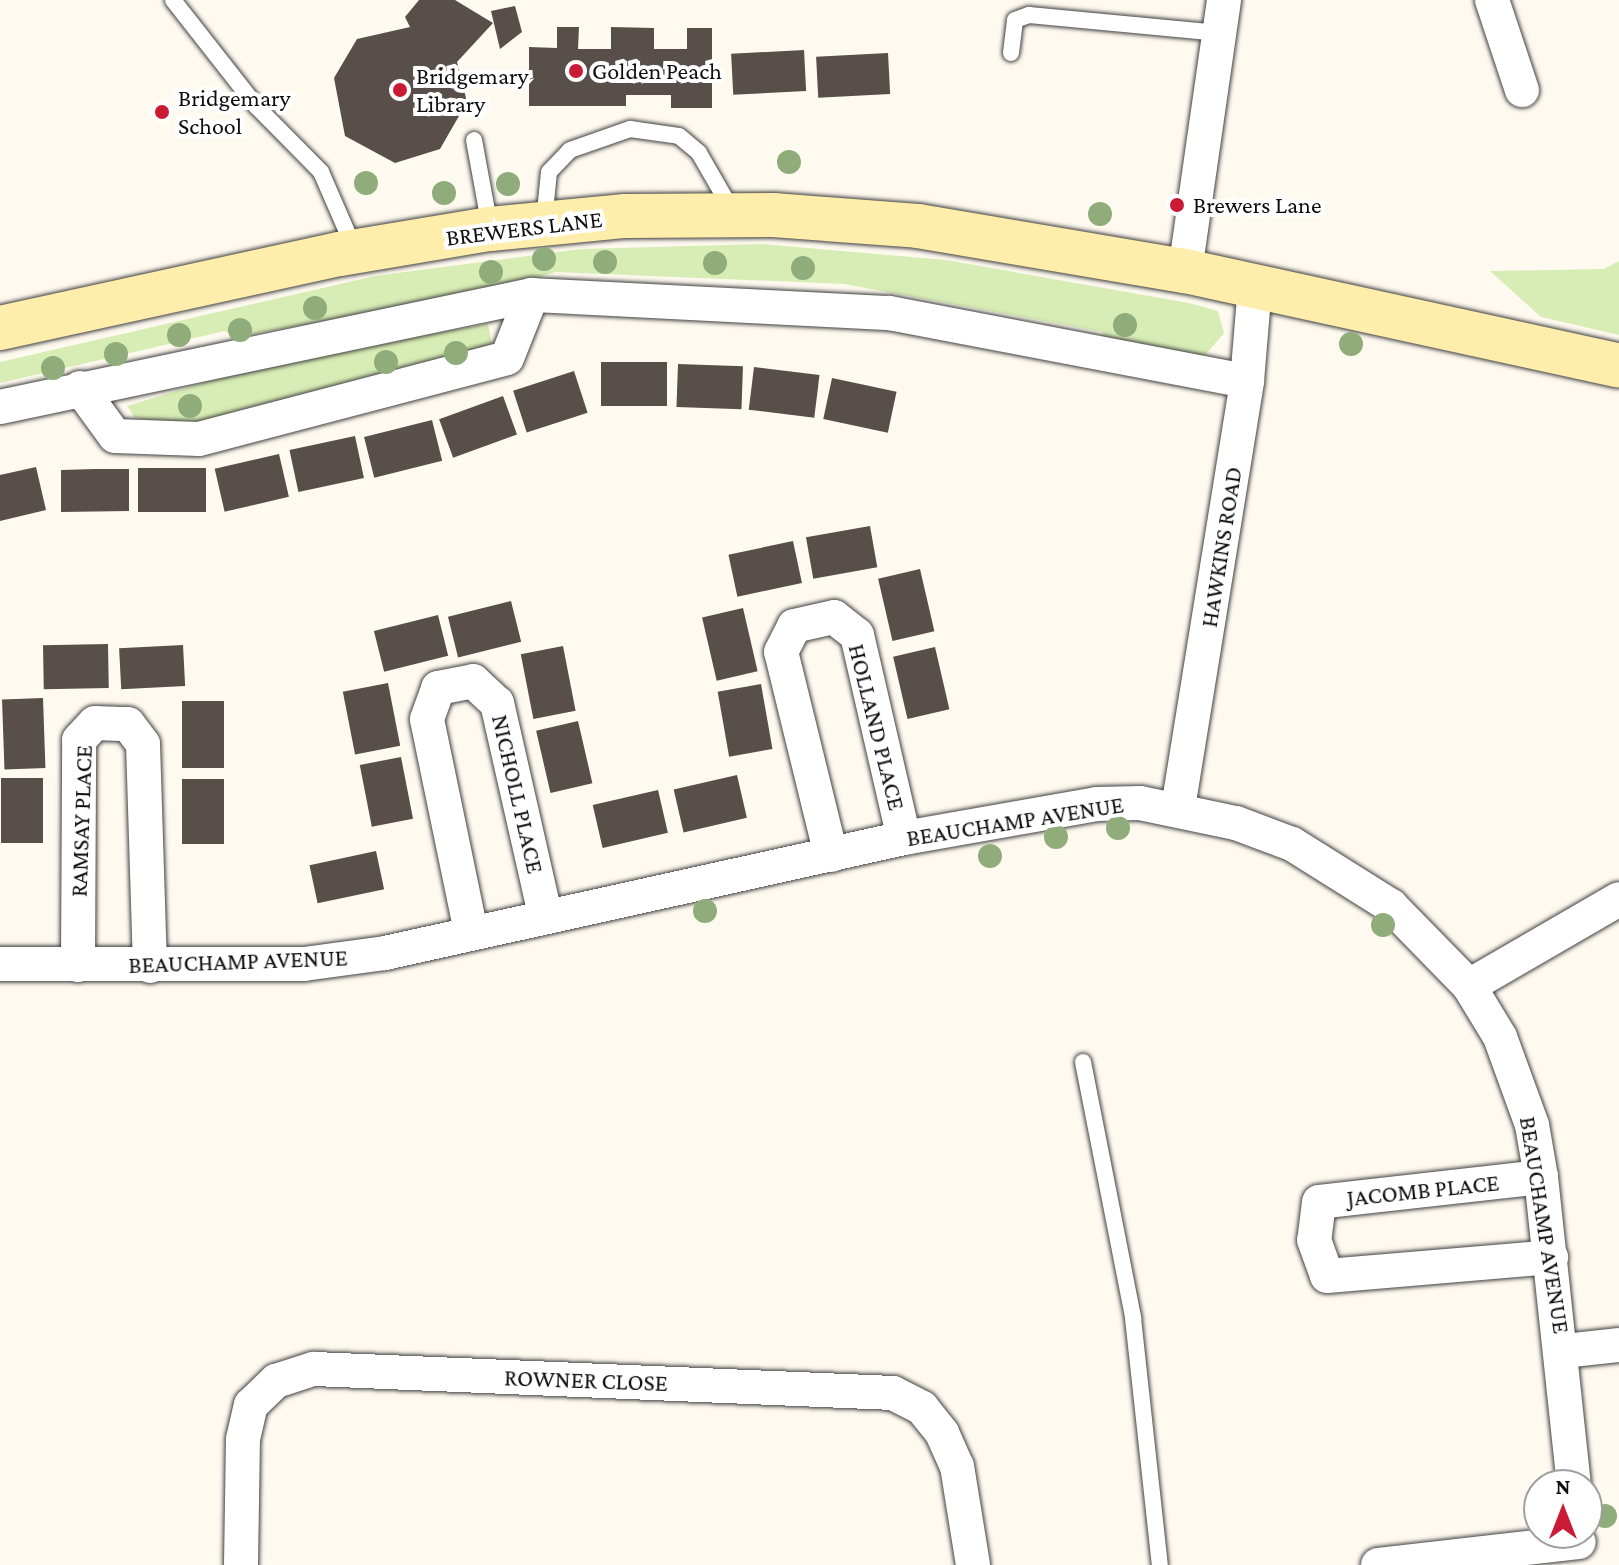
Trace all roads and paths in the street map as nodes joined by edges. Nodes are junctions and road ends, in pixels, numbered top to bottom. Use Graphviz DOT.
graph roads {
  1 [pos="173,0"];
  2 [pos="1492,0"];
  3 [pos="1221,16"];
  4 [pos="1011,53"];
  5 [pos="1522,90"];
  6 [pos="474,140"];
  7 [pos="735,215"];
  8 [pos="544,223"];
  9 [pos="490,229"];
  10 [pos="355,251"];
  11 [pos="1185,271"];
  12 [pos="1255,285"];
  13 [pos="532,295"];
  14 [pos="0,328"];
  15 [pos="1619,366"];
  16 [pos="1247,381"];
  17 [pos="80,388"];
  18 [pos="0,407"];
  19 [pos="1178,808"];
  20 [pos="904,838"];
  21 [pos="831,855"];
  22 [pos="1619,899"];
  23 [pos="545,914"];
  24 [pos="471,932"];
  25 [pos="0,964"];
  26 [pos="78,965"];
  27 [pos="150,966"];
  28 [pos="1469,986"];
  29 [pos="1083,1062"];
  30 [pos="1541,1177"];
  31 [pos="1551,1257"];
  32 [pos="1619,1345"];
  33 [pos="1564,1351"];
  34 [pos="1573,1469"];
  35 [pos="1557,1549"];
  36 [pos="241,1565"];
  37 [pos="973,1565"];
  38 [pos="1160,1565"];
  39 [pos="1378,1565"];
  1 -- 10 [label="lane"];
  2 -- 5 [label="street"];
  3 -- 4 [label="lane"];
  3 -- 11 [label="street"];
  6 -- 9 [label="lane"];
  7 -- 8 [label="street, BREWERS LANE"];
  7 -- 8 [label="lane"];
  7 -- 11 [label="street, BREWERS LANE"];
  8 -- 9 [label="street, BREWERS LANE"];
  9 -- 10 [label="street, BREWERS LANE"];
  10 -- 14 [label="street, BREWERS LANE"];
  11 -- 12 [label="street, BREWERS LANE"];
  12 -- 15 [label="street, BREWERS LANE"];
  12 -- 16 [label="street, HAWKINS ROAD"];
  13 -- 16 [label="street"];
  13 -- 17 [label="street"];
  13 -- 17 [label="street"];
  16 -- 19 [label="street, HAWKINS ROAD"];
  17 -- 18 [label="street"];
  19 -- 20 [label="street, BEAUCHAMP AVENUE"];
  19 -- 28 [label="street, BEAUCHAMP AVENUE"];
  20 -- 21 [label="street, BEAUCHAMP AVENUE"];
  20 -- 21 [label="street, HOLLAND PLACE"];
  21 -- 23 [label="street, BEAUCHAMP AVENUE"];
  22 -- 28 [label="street"];
  23 -- 24 [label="street, BEAUCHAMP AVENUE"];
  23 -- 24 [label="street, NICHOLL PLACE"];
  24 -- 27 [label="street, BEAUCHAMP AVENUE"];
  25 -- 26 [label="street, BEAUCHAMP AVENUE"];
  26 -- 27 [label="street, BEAUCHAMP AVENUE"];
  26 -- 27 [label="street, RAMSAY PLACE"];
  28 -- 30 [label="street, BEAUCHAMP AVENUE"];
  29 -- 38 [label="lane"];
  30 -- 31 [label="street, BEAUCHAMP AVENUE"];
  30 -- 31 [label="street, JACOMB PLACE"];
  31 -- 33 [label="street, BEAUCHAMP AVENUE"];
  32 -- 33 [label="street"];
  33 -- 34 [label="street, BEAUCHAMP AVENUE"];
  35 -- 39 [label="street"];
  36 -- 37 [label="street, ROWNER CLOSE"];
}
